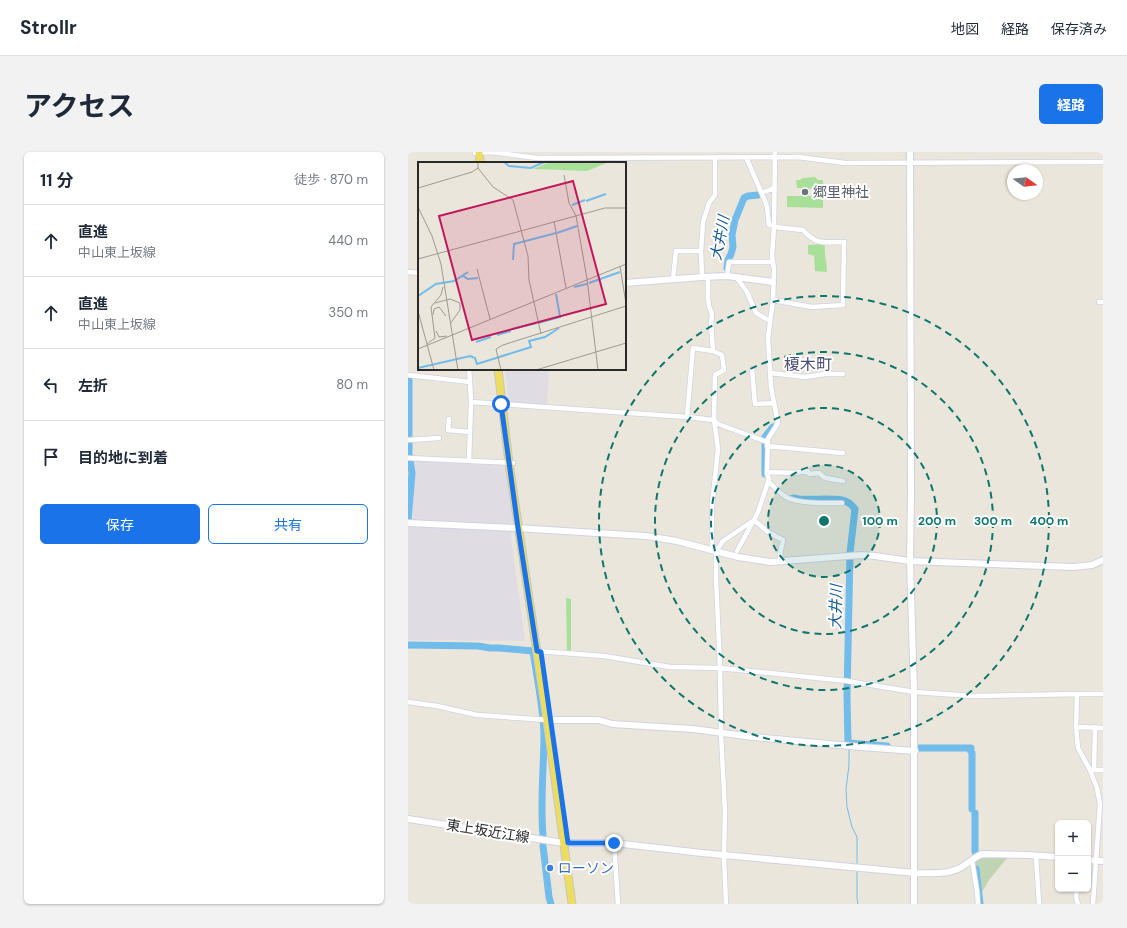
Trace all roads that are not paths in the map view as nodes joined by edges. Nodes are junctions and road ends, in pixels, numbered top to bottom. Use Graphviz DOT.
graph roads {
  1 [pos="477,152"];
  2 [pos="910,152"];
  3 [pos="774,155"];
  4 [pos="748,157"];
  5 [pos="715,158"];
  6 [pos="476,162"];
  7 [pos="480,162"];
  8 [pos="1103,162"];
  9 [pos="910,163"];
  10 [pos="774,188"];
  11 [pos="763,192"];
  12 [pos="773,225"];
  13 [pos="701,252"];
  14 [pos="772,262"];
  15 [pos="408,272"];
  16 [pos="418,273"];
  17 [pos="727,276"];
  18 [pos="705,277"];
  19 [pos="737,278"];
  20 [pos="673,279"];
  21 [pos="773,282"];
  22 [pos="626,283"];
  23 [pos="773,300"];
  24 [pos="770,321"];
  25 [pos="713,351"];
  26 [pos="752,369"];
  27 [pos="469,370"];
  28 [pos="498,370"];
  29 [pos="502,370"];
  30 [pos="771,373"];
  31 [pos="843,374"];
  32 [pos="408,375"];
  33 [pos="470,382"];
  34 [pos="471,402"];
  35 [pos="774,403"];
  36 [pos="503,404"];
  37 [pos="687,417"];
  38 [pos="449,419"];
  39 [pos="714,420"];
  40 [pos="470,432"];
  41 [pos="439,438"];
  42 [pos="409,440"];
  43 [pos="766,443"];
  44 [pos="843,453"];
  45 [pos="409,458"];
  46 [pos="469,461"];
  47 [pos="511,463"];
  48 [pos="767,472"];
  49 [pos="768,481"];
  50 [pos="843,481"];
  51 [pos="842,503"];
  52 [pos="754,520"];
  53 [pos="408,523"];
  54 [pos="521,529"];
  55 [pos="714,550"];
  56 [pos="737,551"];
  57 [pos="1103,560"];
  58 [pos="910,561"];
  59 [pos="781,562"];
  60 [pos="539,651"];
  61 [pos="720,668"];
  62 [pos="914,692"];
  63 [pos="1077,694"];
  64 [pos="1103,694"];
  65 [pos="408,702"];
  66 [pos="546,720"];
  67 [pos="1076,727"];
  68 [pos="1095,727"];
  69 [pos="1103,728"];
  70 [pos="721,733"];
  71 [pos="915,751"];
  72 [pos="1092,770"];
  73 [pos="1103,770"];
  74 [pos="1101,817"];
  75 [pos="408,819"];
  76 [pos="566,843"];
  77 [pos="614,843"];
  78 [pos="724,855"];
  79 [pos="1036,856"];
  80 [pos="1055,857"];
  81 [pos="972,860"];
  82 [pos="1100,861"];
  83 [pos="915,874"];
  84 [pos="1077,892"];
  85 [pos="572,904"];
  86 [pos="576,904"];
  87 [pos="618,904"];
  88 [pos="726,904"];
  89 [pos="914,904"];
  90 [pos="978,904"];
  91 [pos="1039,904"];
  92 [pos="1078,904"];
  93 [pos="1093,904"];
  1 -- 5 [label="street"];
  1 -- 6 [label="main road"];
  1 -- 7 [label="main road"];
  2 -- 9 [label="street"];
  3 -- 4 [label="street"];
  3 -- 9 [label="street"];
  3 -- 10 [label="street"];
  4 -- 5 [label="street"];
  4 -- 11 [label="street"];
  5 -- 13 [label="street"];
  8 -- 9 [label="street"];
  9 -- 58 [label="street"];
  10 -- 11 [label="street"];
  10 -- 12 [label="street"];
  11 -- 12 [label="street"];
  12 -- 14 [label="street"];
  12 -- 23 [label="street"];
  13 -- 18 [label="street"];
  13 -- 20 [label="street"];
  14 -- 17 [label="street"];
  14 -- 21 [label="street"];
  15 -- 16 [label="street"];
  17 -- 18 [label="street"];
  17 -- 19 [label="street"];
  18 -- 20 [label="street"];
  18 -- 25 [label="street"];
  19 -- 21 [label="street"];
  19 -- 24 [label="street"];
  20 -- 22 [label="street"];
  21 -- 23 [label="street"];
  23 -- 24 [label="street"];
  24 -- 30 [label="street"];
  25 -- 37 [label="street"];
  25 -- 39 [label="street"];
  26 -- 35 [label="street"];
  27 -- 33 [label="street"];
  28 -- 36 [label="main road"];
  29 -- 36 [label="main road"];
  30 -- 31 [label="street"];
  30 -- 35 [label="street"];
  32 -- 33 [label="street"];
  33 -- 34 [label="street"];
  34 -- 36 [label="street"];
  34 -- 40 [label="street"];
  35 -- 43 [label="street"];
  36 -- 37 [label="street"];
  36 -- 47 [label="main road"];
  37 -- 39 [label="street"];
  38 -- 40 [label="street"];
  39 -- 43 [label="street"];
  39 -- 55 [label="street"];
  40 -- 46 [label="street"];
  41 -- 42 [label="street"];
  43 -- 44 [label="street"];
  43 -- 48 [label="street"];
  45 -- 46 [label="street"];
  46 -- 47 [label="street"];
  47 -- 54 [label="main road"];
  48 -- 49 [label="street"];
  48 -- 50 [label="street"];
  49 -- 51 [label="street"];
  49 -- 52 [label="street"];
  52 -- 55 [label="street"];
  52 -- 56 [label="street"];
  52 -- 59 [label="street"];
  53 -- 54 [label="street"];
  54 -- 55 [label="street"];
  54 -- 60 [label="main road"];
  55 -- 59 [label="street"];
  55 -- 61 [label="street"];
  57 -- 58 [label="street"];
  58 -- 59 [label="street"];
  58 -- 62 [label="street"];
  60 -- 61 [label="street"];
  60 -- 66 [label="main road"];
  61 -- 62 [label="street"];
  61 -- 70 [label="street"];
  62 -- 63 [label="street"];
  62 -- 71 [label="street"];
  63 -- 64 [label="street"];
  63 -- 67 [label="street"];
  65 -- 66 [label="street"];
  66 -- 70 [label="street"];
  66 -- 76 [label="main road"];
  67 -- 68 [label="street"];
  67 -- 72 [label="street"];
  68 -- 69 [label="street"];
  68 -- 72 [label="street"];
  70 -- 71 [label="street"];
  70 -- 78 [label="street"];
  71 -- 83 [label="street"];
  72 -- 73 [label="street"];
  72 -- 74 [label="street"];
  74 -- 82 [label="street"];
  75 -- 76 [label="street, 東上坂近江線"];
  76 -- 77 [label="street, 東上坂近江線"];
  76 -- 85 [label="main road"];
  76 -- 86 [label="main road"];
  77 -- 78 [label="street, 東上坂近江線"];
  77 -- 87 [label="street"];
  78 -- 83 [label="street, 東上坂近江線"];
  78 -- 88 [label="street"];
  79 -- 80 [label="street, 東上坂近江線"];
  79 -- 81 [label="street, 東上坂近江線"];
  79 -- 91 [label="street"];
  81 -- 83 [label="street, 東上坂近江線"];
  81 -- 90 [label="street"];
  82 -- 93 [label="street"];
  83 -- 89 [label="street"];
  84 -- 92 [label="street"];
}
